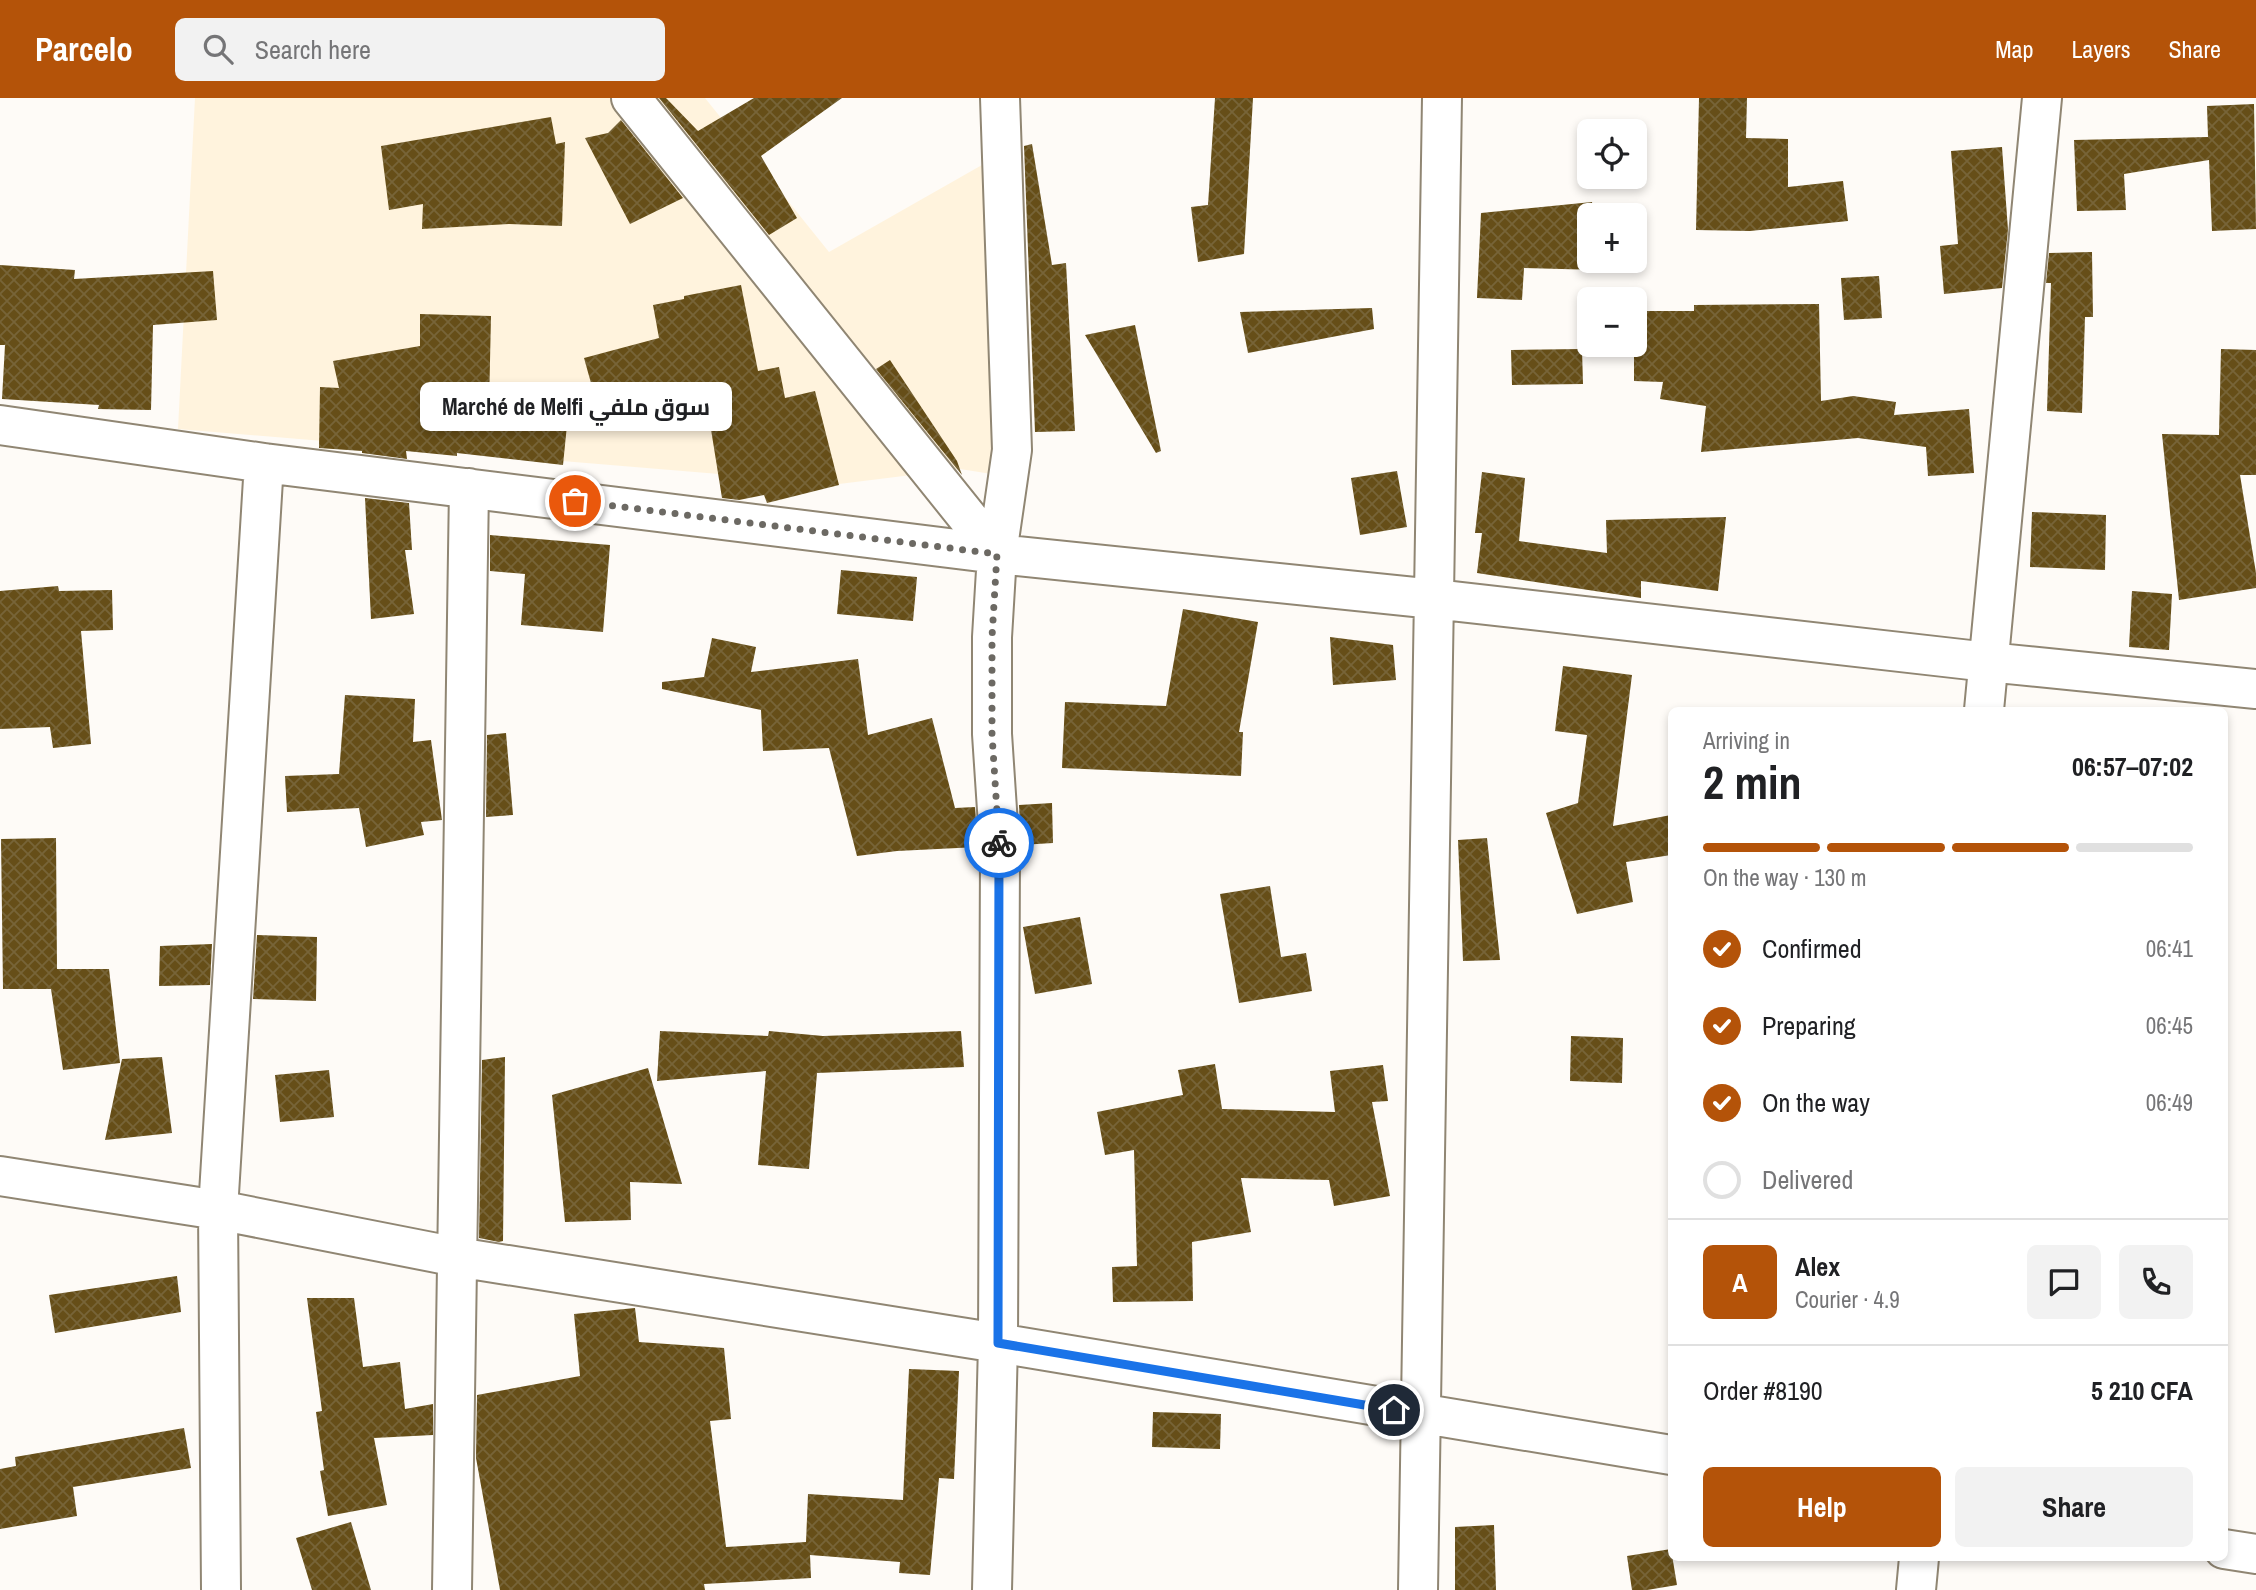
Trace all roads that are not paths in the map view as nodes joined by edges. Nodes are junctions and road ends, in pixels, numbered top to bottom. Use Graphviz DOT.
graph roads {
  1 [pos="631,98"];
  2 [pos="1000,98"];
  3 [pos="1442,98"];
  4 [pos="2042,98"];
  5 [pos="0,425"];
  6 [pos="264,463"];
  7 [pos="469,488"];
  8 [pos="997,554"];
  9 [pos="1434,599"];
  10 [pos="1988,662"];
  11 [pos="2256,689"];
  12 [pos="1984,707"];
  13 [pos="0,1176"];
  14 [pos="218,1210"];
  15 [pos="457,1257"];
  16 [pos="998,1343"];
  17 [pos="1420,1415"];
  18 [pos="1668,1455"];
  19 [pos="2228,1550"];
  20 [pos="2256,1554"];
  21 [pos="1919,1561"];
  22 [pos="221,1590"];
  23 [pos="452,1590"];
  24 [pos="992,1590"];
  25 [pos="1418,1590"];
  26 [pos="1916,1590"];
  1 -- 8 [label="street"];
  2 -- 8 [label="street"];
  3 -- 9 [label="street"];
  4 -- 10 [label="street"];
  5 -- 6 [label="street"];
  6 -- 7 [label="street"];
  6 -- 14 [label="street"];
  7 -- 8 [label="street"];
  7 -- 15 [label="street"];
  8 -- 9 [label="street"];
  8 -- 16 [label="street"];
  9 -- 10 [label="street"];
  9 -- 17 [label="street"];
  10 -- 11 [label="street"];
  10 -- 12 [label="street"];
  13 -- 14 [label="street"];
  14 -- 15 [label="street"];
  14 -- 22 [label="street"];
  15 -- 16 [label="street"];
  15 -- 23 [label="street"];
  16 -- 17 [label="street"];
  16 -- 24 [label="street"];
  17 -- 18 [label="street"];
  17 -- 25 [label="street"];
  19 -- 20 [label="street"];
  21 -- 26 [label="street"];
}
